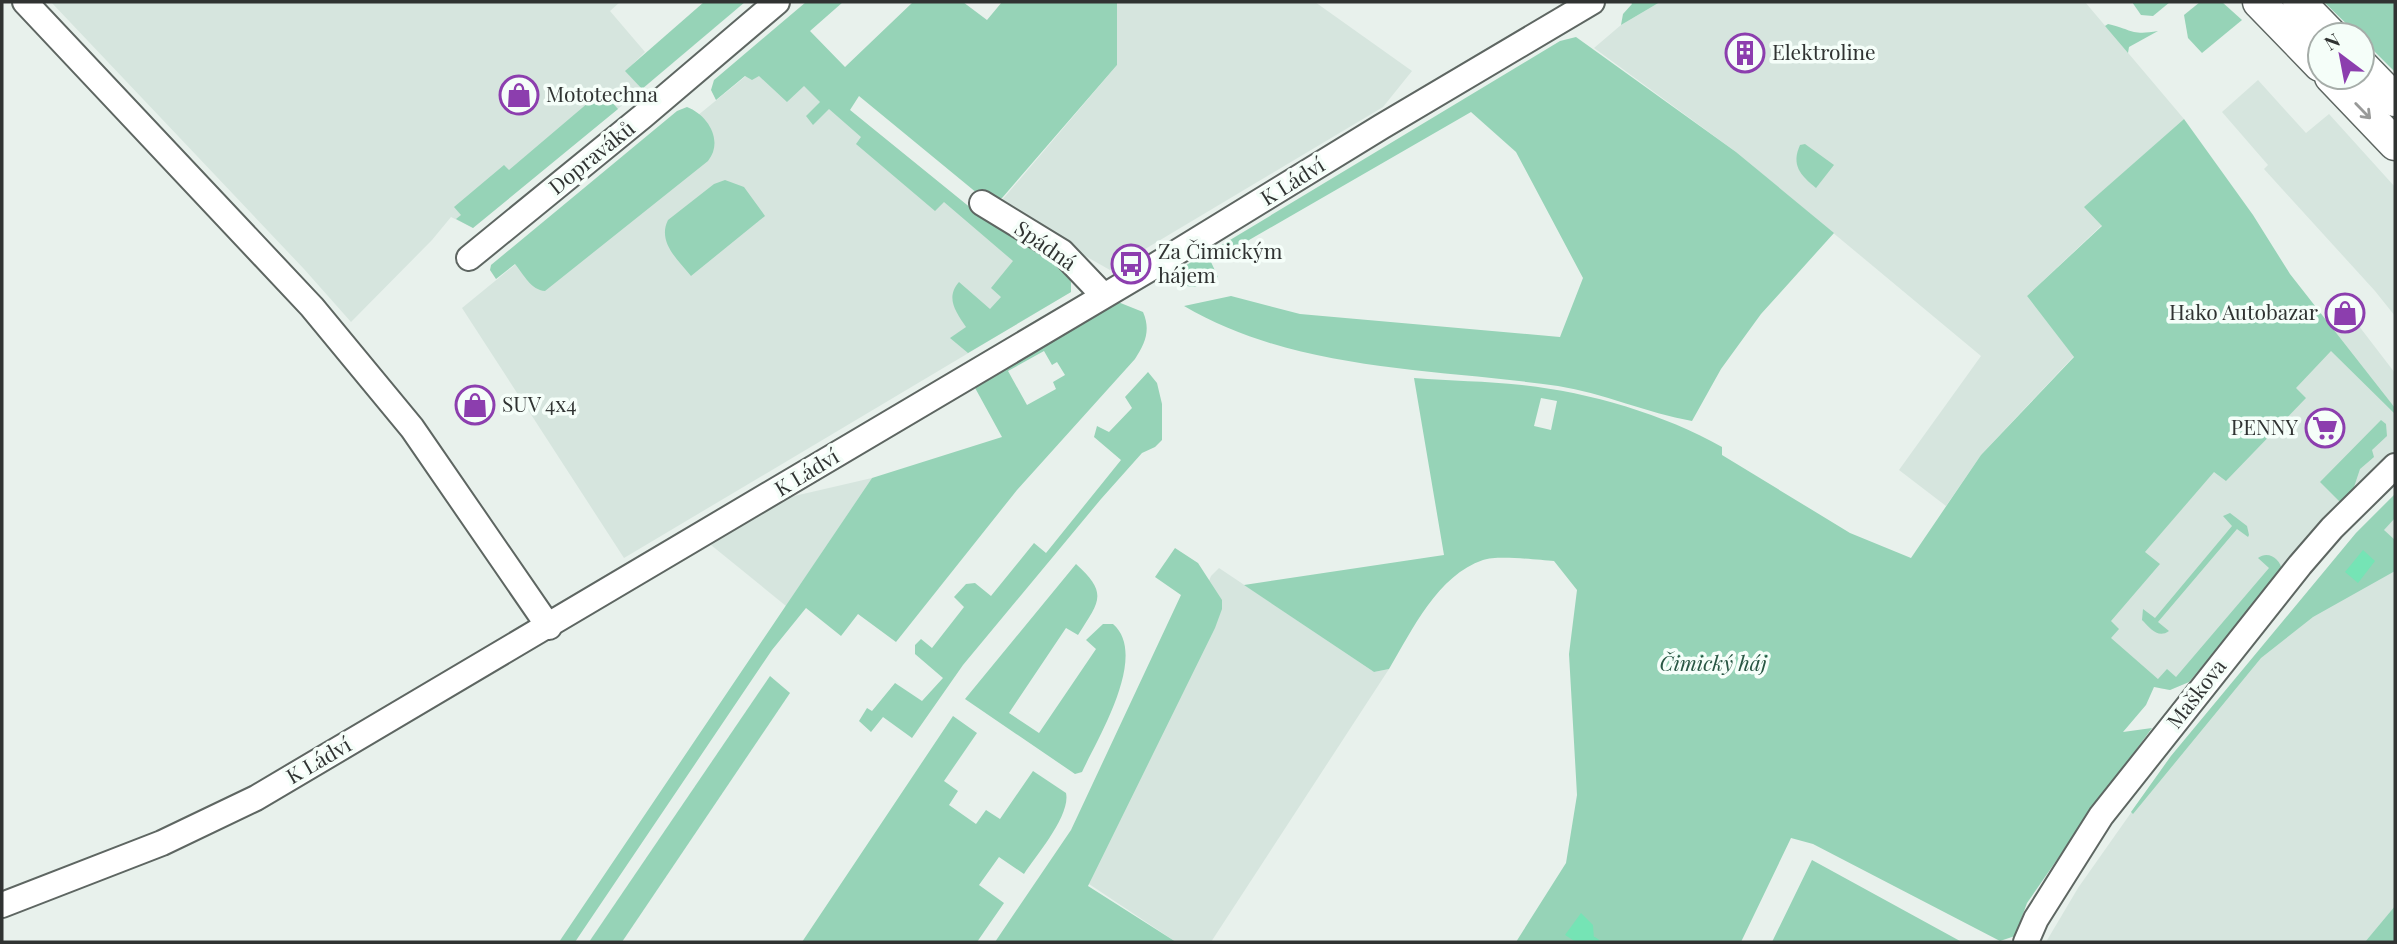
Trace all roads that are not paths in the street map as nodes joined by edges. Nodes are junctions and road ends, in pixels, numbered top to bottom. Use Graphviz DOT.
graph roads {
  1 [pos="25,2"];
  2 [pos="777,2"];
  3 [pos="1592,2"];
  4 [pos="2259,2"];
  5 [pos="2299,2"];
  6 [pos="1561,8"];
  7 [pos="2317,21"];
  8 [pos="2306,51"];
  9 [pos="2376,80"];
  10 [pos="2344,91"];
  11 [pos="2395,100"];
  12 [pos="2395,144"];
  13 [pos="982,203"];
  14 [pos="469,258"];
  15 [pos="1104,295"];
  16 [pos="2395,466"];
  17 [pos="549,626"];
  18 [pos="2,905"];
  19 [pos="2026,942"];
  1 -- 17 [label="street"];
  2 -- 14 [label="street, Dopraváků"];
  3 -- 6 [label="street, K Ládví"];
  4 -- 8 [label="main road"];
  5 -- 7 [label="main road"];
  6 -- 15 [label="street, K Ládví"];
  9 -- 11 [label="main road"];
  10 -- 12 [label="main road, one-way"];
  13 -- 15 [label="street, Spádná"];
  15 -- 17 [label="street, K Ládví"];
  16 -- 19 [label="street, Maškova"];
  17 -- 18 [label="street, K Ládví"];
}
